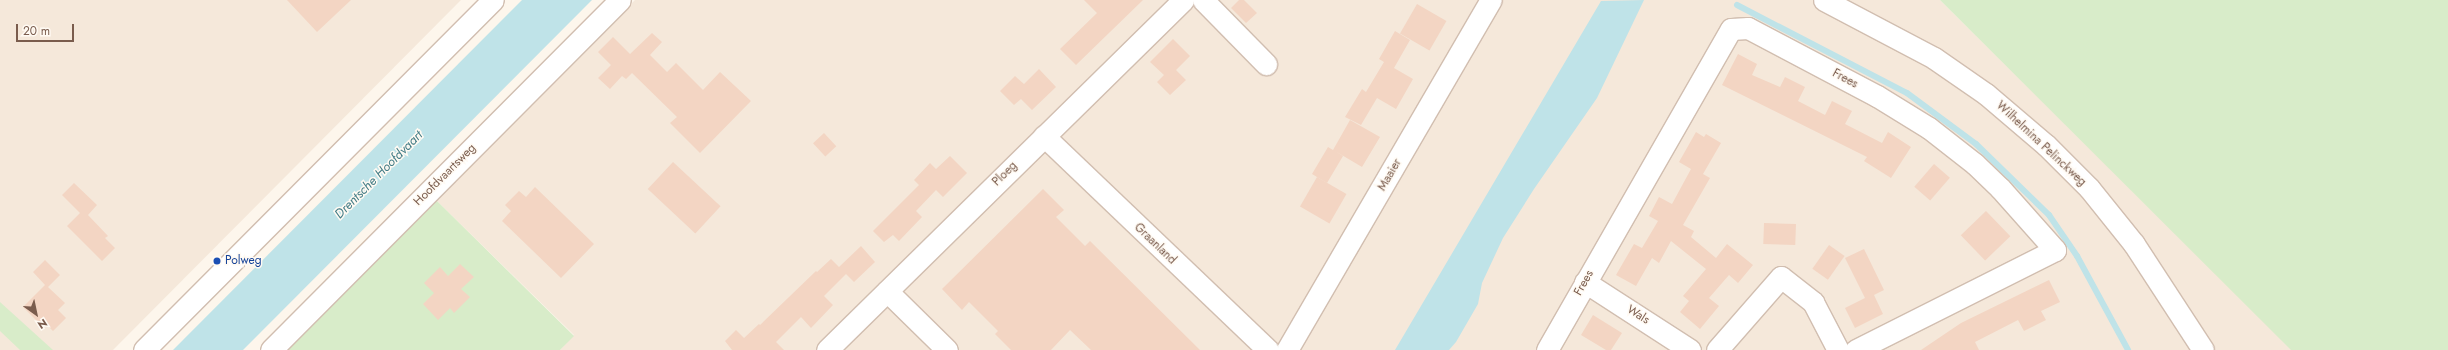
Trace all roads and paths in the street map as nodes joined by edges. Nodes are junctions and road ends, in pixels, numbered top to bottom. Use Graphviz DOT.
graph roads {
  1 [pos="493,0"];
  2 [pos="620,0"];
  3 [pos="1183,0"];
  4 [pos="1202,0"];
  5 [pos="1492,0"];
  6 [pos="1824,0"];
  7 [pos="1266,64"];
  8 [pos="1044,136"];
  9 [pos="1585,282"];
  10 [pos="887,291"];
  11 [pos="144,350"];
  12 [pos="270,350"];
  13 [pos="828,350"];
  14 [pos="947,350"];
  15 [pos="1268,350"];
  16 [pos="1287,350"];
  17 [pos="1547,350"];
  18 [pos="1690,350"];
  19 [pos="1717,350"];
  20 [pos="1838,350"];
  21 [pos="1856,350"];
  22 [pos="2203,350"];
  1 -- 11 [label="street"];
  2 -- 12 [label="street, Hoofdvaartsweg"];
  3 -- 8 [label="street, Ploeg"];
  4 -- 7 [label="street"];
  5 -- 16 [label="street, Maaier"];
  6 -- 22 [label="street, Wilhelmina Pelinckweg"];
  8 -- 10 [label="street, Ploeg"];
  8 -- 15 [label="street, Graanland"];
  9 -- 17 [label="street, Frees"];
  9 -- 18 [label="street, Wals"];
  9 -- 21 [label="street, Frees"];
  10 -- 13 [label="street, Ploeg"];
  10 -- 14 [label="street"];
  19 -- 20 [label="street"];
}
